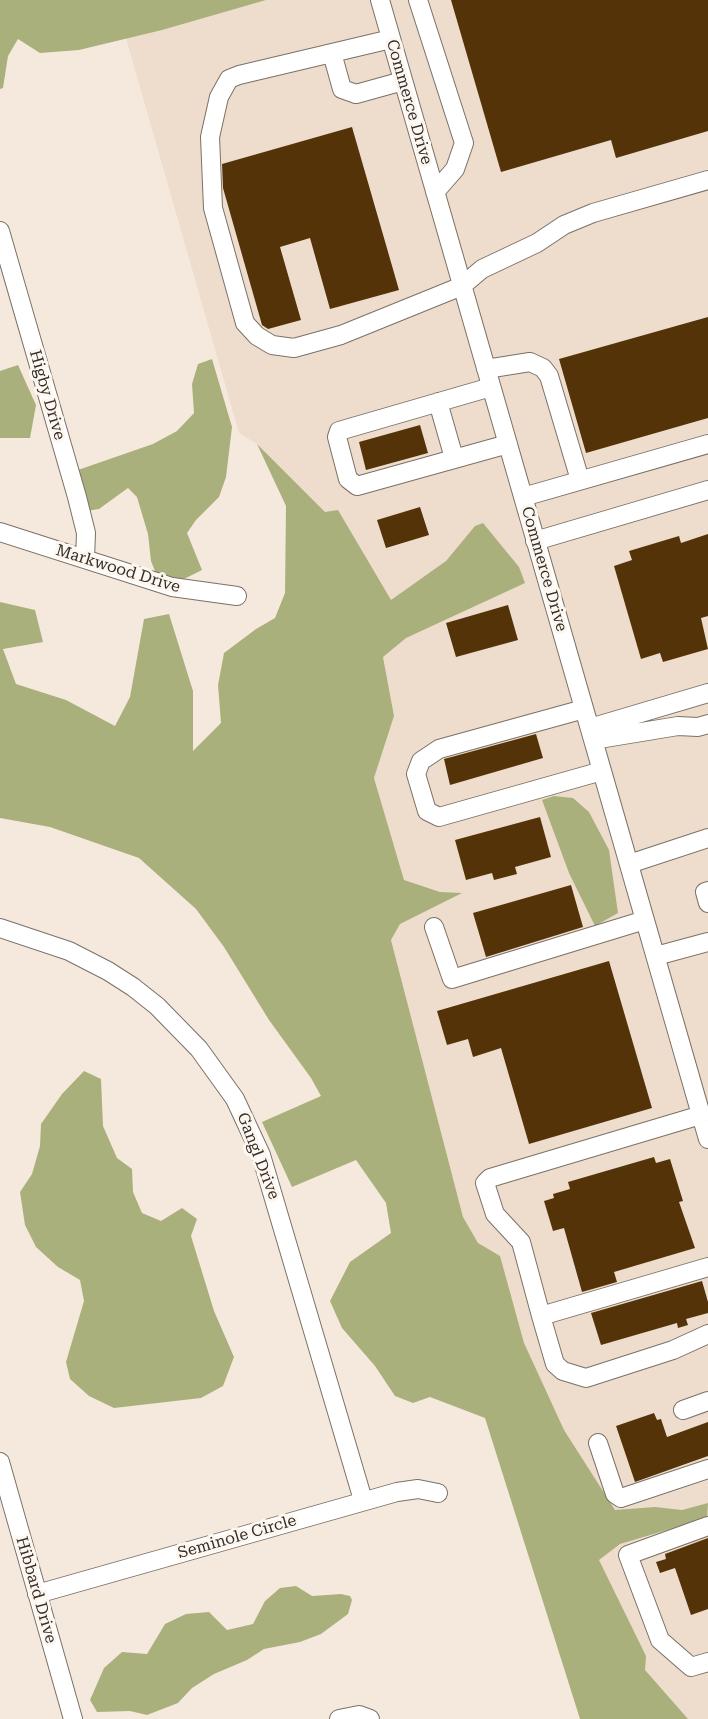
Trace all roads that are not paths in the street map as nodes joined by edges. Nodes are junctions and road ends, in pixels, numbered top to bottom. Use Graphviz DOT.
graph roads {
  1 [pos="380,0"];
  2 [pos="418,0"];
  3 [pos="391,39"];
  4 [pos="332,53"];
  5 [pos="403,81"];
  6 [pos="708,180"];
  7 [pos="435,192"];
  8 [pos="0,231"];
  9 [pos="462,286"];
  10 [pos="489,378"];
  11 [pos="438,402"];
  12 [pos="508,444"];
  13 [pos="708,444"];
  14 [pos="454,458"];
  15 [pos="580,480"];
  16 [pos="708,490"];
  17 [pos="523,497"];
  18 [pos="0,532"];
  19 [pos="535,540"];
  20 [pos="85,560"];
  21 [pos="237,596"];
  22 [pos="708,693"];
  23 [pos="584,709"];
  24 [pos="708,724"];
  25 [pos="591,734"];
  26 [pos="602,771"];
  27 [pos="708,838"];
  28 [pos="629,864"];
  29 [pos="708,891"];
  30 [pos="708,903"];
  31 [pos="645,920"];
  32 [pos="434,927"];
  33 [pos="0,928"];
  34 [pos="708,942"];
  35 [pos="656,956"];
  36 [pos="701,1115"];
  37 [pos="708,1139"];
  38 [pos="708,1267"];
  39 [pos="541,1316"];
  40 [pos="708,1334"];
  41 [pos="708,1401"];
  42 [pos="683,1410"];
  43 [pos="598,1443"];
  44 [pos="0,1462"];
  45 [pos="708,1469"];
  46 [pos="438,1493"];
  47 [pos="363,1500"];
  48 [pos="708,1526"];
  49 [pos="37,1594"];
  50 [pos="708,1662"];
  51 [pos="73,1719"];
  52 [pos="339,1719"];
  53 [pos="370,1719"];
  1 -- 3 [label="street, Commerce Drive"];
  2 -- 7 [label="street"];
  3 -- 4 [label="street"];
  3 -- 5 [label="street, Commerce Drive"];
  4 -- 5 [label="street"];
  4 -- 9 [label="street"];
  5 -- 7 [label="street, Commerce Drive"];
  6 -- 9 [label="street"];
  7 -- 9 [label="street, Commerce Drive"];
  8 -- 20 [label="street, Higby Drive"];
  9 -- 10 [label="street, Commerce Drive"];
  10 -- 11 [label="street"];
  10 -- 12 [label="street, Commerce Drive"];
  10 -- 15 [label="street"];
  11 -- 14 [label="street"];
  11 -- 14 [label="street"];
  12 -- 14 [label="street"];
  12 -- 17 [label="street, Commerce Drive"];
  13 -- 15 [label="street"];
  15 -- 17 [label="street"];
  16 -- 19 [label="street"];
  17 -- 19 [label="street, Commerce Drive"];
  18 -- 20 [label="street, Markwood Drive"];
  19 -- 23 [label="street, Commerce Drive"];
  20 -- 21 [label="street, Markwood Drive"];
  22 -- 25 [label="street"];
  23 -- 25 [label="street, Commerce Drive"];
  23 -- 26 [label="street"];
  24 -- 25 [label="street"];
  25 -- 26 [label="street, Commerce Drive"];
  26 -- 28 [label="street, Commerce Drive"];
  27 -- 28 [label="street"];
  28 -- 31 [label="street, Commerce Drive"];
  29 -- 30 [label="street"];
  31 -- 32 [label="street"];
  31 -- 35 [label="street, Commerce Drive"];
  33 -- 47 [label="street, Gangl Drive"];
  34 -- 35 [label="street"];
  35 -- 36 [label="street, Commerce Drive"];
  36 -- 37 [label="street, Commerce Drive"];
  36 -- 39 [label="street"];
  38 -- 39 [label="street"];
  39 -- 40 [label="street"];
  41 -- 42 [label="street"];
  43 -- 45 [label="street"];
  44 -- 49 [label="street, Hibbard Drive"];
  46 -- 47 [label="street, Seminole Circle"];
  47 -- 49 [label="street, Seminole Circle"];
  48 -- 50 [label="street"];
  49 -- 51 [label="street, Hibbard Drive"];
  52 -- 53 [label="street"];
}
